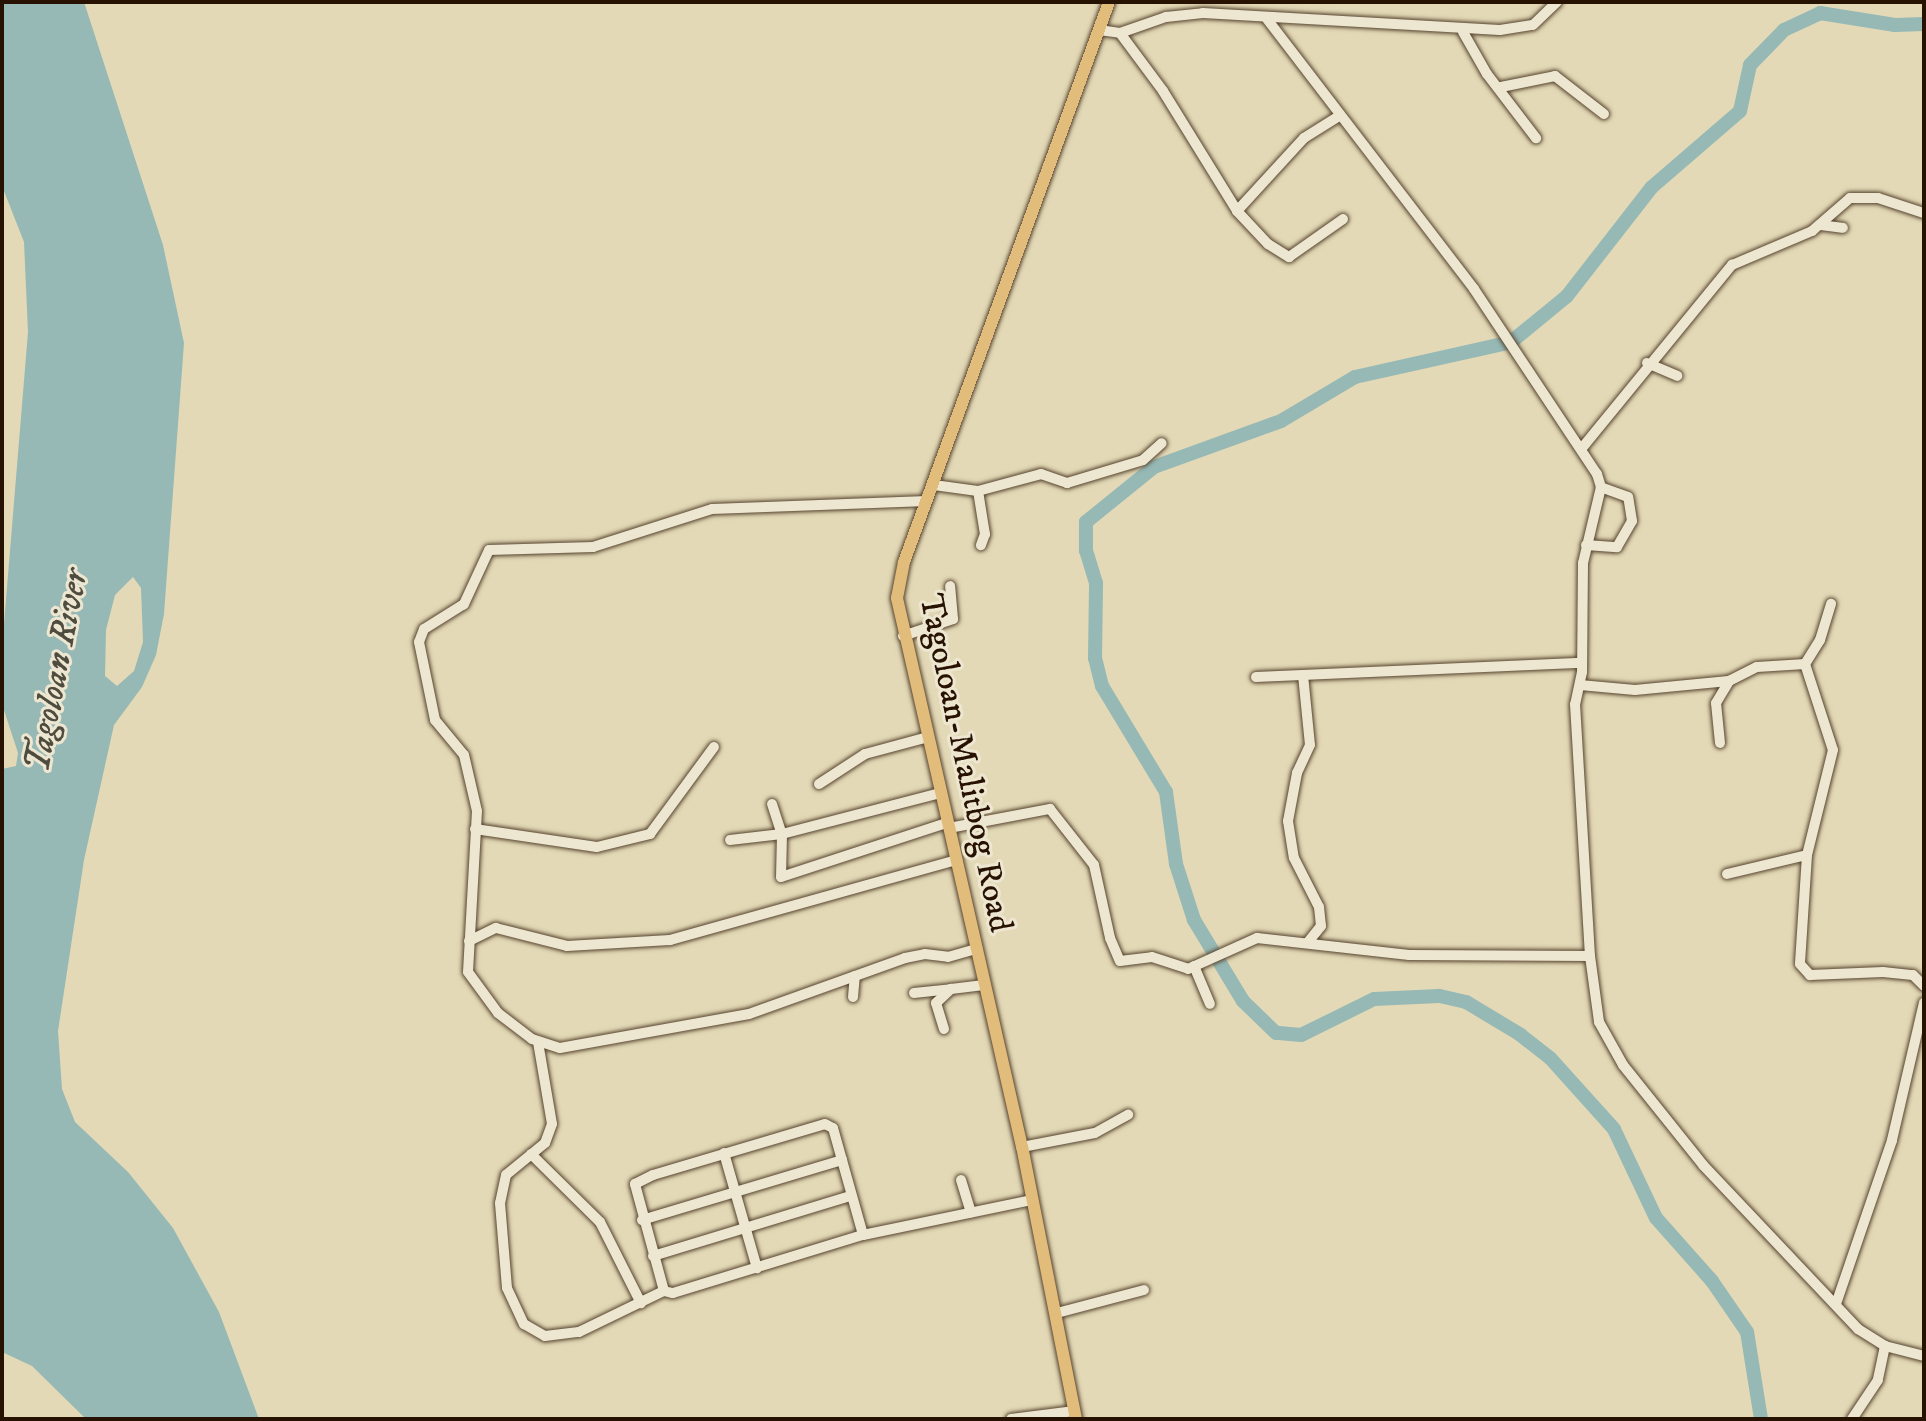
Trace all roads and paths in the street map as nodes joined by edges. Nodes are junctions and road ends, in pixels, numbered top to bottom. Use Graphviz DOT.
graph roads {
  1 [pos="1109,2"];
  2 [pos="1557,2"];
  3 [pos="1267,19"];
  4 [pos="1099,30"];
  5 [pos="1463,32"];
  6 [pos="1120,33"];
  7 [pos="1501,87"];
  8 [pos="1604,114"];
  9 [pos="1338,117"];
  10 [pos="1536,138"];
  11 [pos="1237,211"];
  12 [pos="1924,213"];
  13 [pos="1343,219"];
  14 [pos="1820,225"];
  15 [pos="1843,228"];
  16 [pos="1647,363"];
  17 [pos="1677,376"];
  18 [pos="1162,443"];
  19 [pos="1582,448"];
  20 [pos="934,485"];
  21 [pos="1601,487"];
  22 [pos="978,491"];
  23 [pos="927,501"];
  24 [pos="981,545"];
  25 [pos="1586,545"];
  26 [pos="950,586"];
  27 [pos="1831,604"];
  28 [pos="903,636"];
  29 [pos="1582,663"];
  30 [pos="1805,664"];
  31 [pos="1303,675"];
  32 [pos="1256,677"];
  33 [pos="1729,681"];
  34 [pos="1580,685"];
  35 [pos="928,737"];
  36 [pos="1720,743"];
  37 [pos="714,747"];
  38 [pos="819,784"];
  39 [pos="941,793"];
  40 [pos="772,804"];
  41 [pos="947,825"];
  42 [pos="475,829"];
  43 [pos="782,834"];
  44 [pos="730,840"];
  45 [pos="1807,855"];
  46 [pos="956,860"];
  47 [pos="1727,874"];
  48 [pos="469,941"];
  49 [pos="1307,943"];
  50 [pos="976,949"];
  51 [pos="1590,956"];
  52 [pos="1194,966"];
  53 [pos="855,976"];
  54 [pos="984,985"];
  55 [pos="1924,986"];
  56 [pos="951,989"];
  57 [pos="914,993"];
  58 [pos="853,997"];
  59 [pos="1924,1003"];
  60 [pos="1210,1004"];
  61 [pos="944,1029"];
  62 [pos="538,1042"];
  63 [pos="1128,1115"];
  64 [pos="1022,1147"];
  65 [pos="724,1153"];
  66 [pos="531,1154"];
  67 [pos="842,1160"];
  68 [pos="961,1180"];
  69 [pos="734,1192"];
  70 [pos="851,1196"];
  71 [pos="1032,1200"];
  72 [pos="971,1213"];
  73 [pos="642,1220"];
  74 [pos="745,1228"];
  75 [pos="863,1235"];
  76 [pos="653,1256"];
  77 [pos="757,1268"];
  78 [pos="1144,1290"];
  79 [pos="664,1291"];
  80 [pos="641,1303"];
  81 [pos="1836,1304"];
  82 [pos="1057,1313"];
  83 [pos="1885,1346"];
  84 [pos="1924,1356"];
  85 [pos="1075,1415"];
  86 [pos="1011,1419"];
  87 [pos="1852,1419"];
  1 -- 4 [label="main road, Tagoloan-Malitbog Road"];
  2 -- 5 [label="street"];
  3 -- 5 [label="street"];
  3 -- 6 [label="street"];
  3 -- 9 [label="street"];
  4 -- 6 [label="street"];
  4 -- 20 [label="main road, Tagoloan-Malitbog Road"];
  5 -- 7 [label="street"];
  6 -- 11 [label="street"];
  7 -- 8 [label="street"];
  7 -- 10 [label="street"];
  9 -- 11 [label="street"];
  9 -- 19 [label="street"];
  11 -- 13 [label="street"];
  12 -- 14 [label="street"];
  14 -- 15 [label="street"];
  14 -- 16 [label="street"];
  16 -- 17 [label="street"];
  16 -- 19 [label="street"];
  18 -- 22 [label="street"];
  19 -- 21 [label="street"];
  20 -- 22 [label="street"];
  20 -- 23 [label="main road, Tagoloan-Malitbog Road"];
  21 -- 25 [label="street"];
  21 -- 25 [label="street"];
  22 -- 24 [label="street"];
  23 -- 28 [label="main road, Tagoloan-Malitbog Road"];
  23 -- 42 [label="street"];
  25 -- 29 [label="street"];
  26 -- 28 [label="street"];
  27 -- 30 [label="street"];
  28 -- 35 [label="main road, Tagoloan-Malitbog Road"];
  29 -- 31 [label="street"];
  29 -- 34 [label="street"];
  30 -- 33 [label="street"];
  30 -- 45 [label="street"];
  31 -- 32 [label="street"];
  31 -- 49 [label="street"];
  33 -- 34 [label="street"];
  33 -- 36 [label="street"];
  34 -- 51 [label="street"];
  35 -- 38 [label="street"];
  35 -- 39 [label="main road, Tagoloan-Malitbog Road"];
  37 -- 42 [label="street"];
  39 -- 41 [label="main road, Tagoloan-Malitbog Road"];
  39 -- 43 [label="street"];
  40 -- 43 [label="street"];
  41 -- 43 [label="street"];
  41 -- 46 [label="main road, Tagoloan-Malitbog Road"];
  41 -- 52 [label="street"];
  42 -- 48 [label="street"];
  43 -- 44 [label="street"];
  45 -- 47 [label="street"];
  45 -- 55 [label="street"];
  46 -- 48 [label="street"];
  46 -- 50 [label="main road, Tagoloan-Malitbog Road"];
  48 -- 62 [label="street"];
  49 -- 51 [label="street"];
  49 -- 52 [label="street"];
  50 -- 53 [label="street"];
  50 -- 54 [label="main road, Tagoloan-Malitbog Road"];
  51 -- 81 [label="street"];
  52 -- 60 [label="street"];
  53 -- 58 [label="street"];
  53 -- 62 [label="street"];
  54 -- 56 [label="street"];
  54 -- 64 [label="main road, Tagoloan-Malitbog Road"];
  56 -- 57 [label="street"];
  56 -- 61 [label="street"];
  59 -- 81 [label="street"];
  62 -- 66 [label="street"];
  63 -- 64 [label="street"];
  64 -- 71 [label="main road, Tagoloan-Malitbog Road"];
  65 -- 67 [label="street"];
  65 -- 69 [label="street"];
  65 -- 73 [label="street"];
  66 -- 80 [label="street"];
  66 -- 80 [label="street"];
  67 -- 69 [label="street"];
  67 -- 70 [label="street"];
  68 -- 72 [label="street"];
  69 -- 73 [label="street"];
  69 -- 74 [label="street"];
  70 -- 74 [label="street"];
  70 -- 75 [label="street"];
  71 -- 72 [label="street"];
  71 -- 82 [label="main road, Tagoloan-Malitbog Road"];
  72 -- 75 [label="street"];
  73 -- 76 [label="street"];
  74 -- 76 [label="street"];
  74 -- 77 [label="street"];
  75 -- 77 [label="street"];
  76 -- 79 [label="street"];
  77 -- 79 [label="street"];
  78 -- 82 [label="street"];
  79 -- 80 [label="street"];
  81 -- 83 [label="street"];
  82 -- 85 [label="main road, Tagoloan-Malitbog Road"];
  83 -- 84 [label="street"];
  83 -- 87 [label="street"];
  85 -- 86 [label="street"];
}
